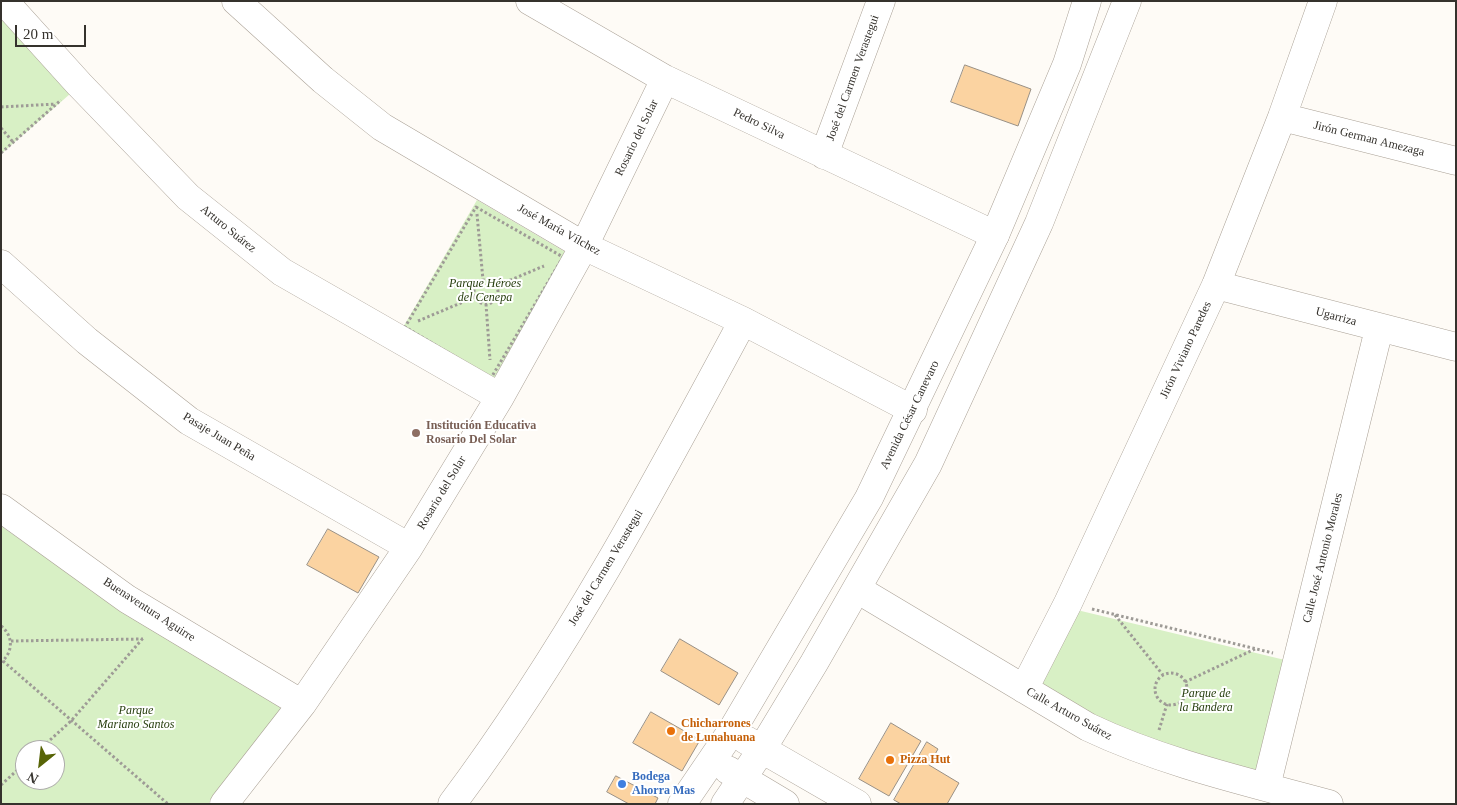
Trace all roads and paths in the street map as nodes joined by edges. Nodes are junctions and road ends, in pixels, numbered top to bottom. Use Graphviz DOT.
graph roads {
  1 [pos="4,1"];
  2 [pos="236,1"];
  3 [pos="881,1"];
  4 [pos="1087,1"];
  5 [pos="1127,1"];
  6 [pos="1323,1"];
  7 [pos="545,6"];
  8 [pos="665,79"];
  9 [pos="79,84"];
  10 [pos="56,104"];
  11 [pos="1,106"];
  12 [pos="1282,117"];
  13 [pos="1,128"];
  14 [pos="14,142"];
  15 [pos="1,152"];
  16 [pos="824,155"];
  17 [pos="1456,161"];
  18 [pos="481,198"];
  19 [pos="996,235"];
  20 [pos="584,246"];
  21 [pos="1,264"];
  22 [pos="483,280"];
  23 [pos="1216,285"];
  24 [pos="475,297"];
  25 [pos="486,304"];
  26 [pos="743,321"];
  27 [pos="1379,329"];
  28 [pos="402,333"];
  29 [pos="1456,348"];
  30 [pos="496,387"];
  31 [pos="913,410"];
  32 [pos="1,508"];
  33 [pos="409,547"];
  34 [pos="857,589"];
  35 [pos="1068,603"];
  36 [pos="1114,615"];
  37 [pos="1,626"];
  38 [pos="151,629"];
  39 [pos="11,641"];
  40 [pos="1256,649"];
  41 [pos="1298,659"];
  42 [pos="2,662"];
  43 [pos="1163,675"];
  44 [pos="1185,682"];
  45 [pos="1024,689"];
  46 [pos="302,704"];
  47 [pos="71,721"];
  48 [pos="731,732"];
  49 [pos="50,740"];
  50 [pos="762,749"];
  51 [pos="711,761"];
  52 [pos="15,772"];
  53 [pos="742,779"];
  54 [pos="1,785"];
  55 [pos="1266,787"];
  56 [pos="168,804"];
  57 [pos="224,804"];
  58 [pos="452,804"];
  59 [pos="682,804"];
  60 [pos="726,804"];
  61 [pos="785,804"];
  62 [pos="857,804"];
  63 [pos="1329,804"];
  1 -- 9 [label="street, Arturo Suárez"];
  2 -- 18 [label="street, José María Vílchez"];
  3 -- 16 [label="street, José del Carmen Verastegui"];
  4 -- 19 [label="street, Avenida César Canevaro"];
  5 -- 34 [label="street"];
  6 -- 12 [label="street, Jirón Viviano Paredes"];
  7 -- 8 [label="street, Pedro Silva"];
  8 -- 16 [label="street, Pedro Silva"];
  8 -- 20 [label="street, Rosario del Solar"];
  9 -- 10 [label="path"];
  9 -- 28 [label="street, Arturo Suárez"];
  10 -- 11 [label="path"];
  10 -- 14 [label="path"];
  12 -- 17 [label="street, Jirón German Amezaga"];
  12 -- 23 [label="street, Jirón Viviano Paredes"];
  13 -- 14 [label="path"];
  14 -- 15 [label="path"];
  16 -- 19 [label="street, Pedro Silva"];
  18 -- 20 [label="street, José María Vílchez"];
  18 -- 22 [label="path"];
  18 -- 28 [label="path"];
  18 -- 30 [label="path"];
  19 -- 31 [label="street, Avenida César Canevaro"];
  20 -- 26 [label="street, José María Vílchez"];
  20 -- 30 [label="street, Rosario del Solar"];
  21 -- 33 [label="street, Pasaje Juan Peña"];
  22 -- 24 [label="path"];
  22 -- 25 [label="path"];
  23 -- 27 [label="street, Ugarriza"];
  23 -- 35 [label="street, Jirón Viviano Paredes"];
  24 -- 25 [label="path"];
  24 -- 28 [label="path"];
  25 -- 30 [label="path"];
  26 -- 31 [label="street, José María Vílchez"];
  26 -- 58 [label="street, José del Carmen Verastegui"];
  27 -- 29 [label="street, Ugarriza"];
  27 -- 41 [label="street, Calle José Antonio Morales"];
  28 -- 30 [label="street, Arturo Suárez"];
  28 -- 30 [label="path"];
  30 -- 33 [label="street, Rosario del Solar"];
  31 -- 48 [label="street, Avenida César Canevaro"];
  32 -- 38 [label="street, Buenaventura Aguirre"];
  33 -- 46 [label="street, Rosario del Solar"];
  34 -- 45 [label="street, Calle Arturo Suárez"];
  34 -- 50 [label="street"];
  35 -- 36 [label="path"];
  35 -- 45 [label="street, Jirón Viviano Paredes"];
  36 -- 40 [label="path"];
  36 -- 43 [label="path"];
  37 -- 39 [label="path"];
  38 -- 39 [label="path"];
  38 -- 46 [label="street, Buenaventura Aguirre"];
  38 -- 47 [label="path"];
  39 -- 42 [label="path"];
  40 -- 41 [label="path"];
  40 -- 44 [label="path"];
  41 -- 55 [label="street, Calle José Antonio Morales"];
  42 -- 47 [label="path"];
  43 -- 44 [label="path"];
  43 -- 44 [label="path"];
  45 -- 55 [label="street, Calle Arturo Suárez"];
  46 -- 57 [label="street, Rosario del Solar"];
  47 -- 49 [label="path"];
  47 -- 56 [label="path"];
  48 -- 50 [label="street"];
  48 -- 51 [label="street, Avenida César Canevaro"];
  50 -- 53 [label="street"];
  50 -- 62 [label="street"];
  51 -- 53 [label="street"];
  51 -- 59 [label="street, Avenida César Canevaro"];
  52 -- 54 [label="path"];
  53 -- 60 [label="street"];
  53 -- 61 [label="street"];
  55 -- 63 [label="street, Calle Arturo Suárez"];
}
